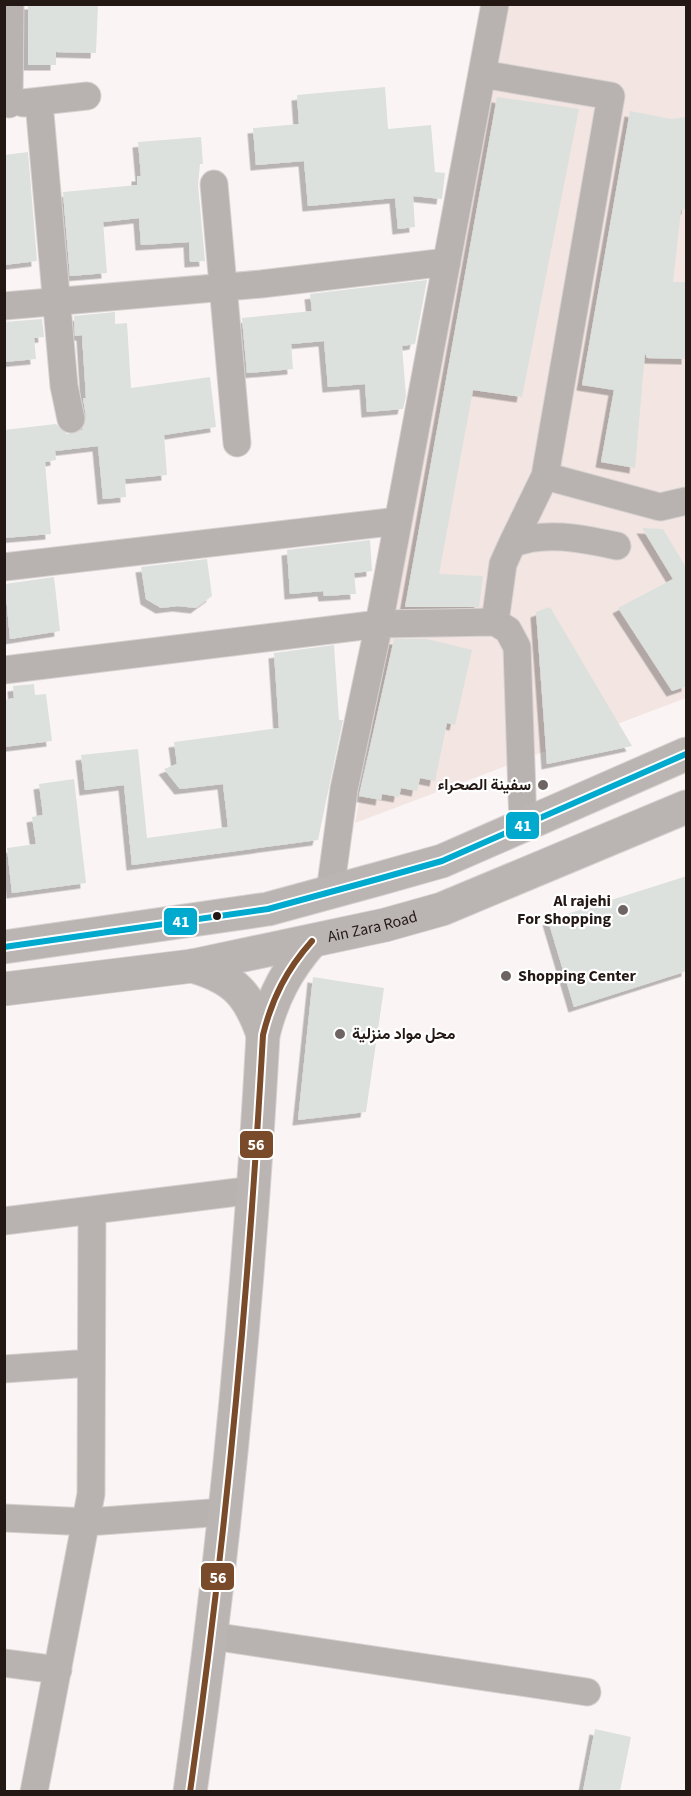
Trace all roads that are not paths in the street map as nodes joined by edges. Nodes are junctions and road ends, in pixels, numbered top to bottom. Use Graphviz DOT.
graph roads {
  1 [pos="10,4"];
  2 [pos="495,4"];
  3 [pos="482,74"];
  4 [pos="87,96"];
  5 [pos="39,102"];
  6 [pos="7,105"];
  7 [pos="214,184"];
  8 [pos="447,262"];
  9 [pos="223,287"];
  10 [pos="58,302"];
  11 [pos="4,306"];
  12 [pos="71,419"];
  13 [pos="237,443"];
  14 [pos="545,476"];
  15 [pos="687,501"];
  16 [pos="398,521"];
  17 [pos="512,544"];
  18 [pos="617,546"];
  19 [pos="4,567"];
  20 [pos="495,622"];
  21 [pos="379,624"];
  22 [pos="4,670"];
  23 [pos="687,754"];
  24 [pos="687,807"];
  25 [pos="523,825"];
  26 [pos="330,892"];
  27 [pos="312,941"];
  28 [pos="4,947"];
  29 [pos="192,966"];
  30 [pos="4,989"];
  31 [pos="263,1035"];
  32 [pos="255,1190"];
  33 [pos="92,1212"];
  34 [pos="4,1221"];
  35 [pos="92,1363"];
  36 [pos="4,1369"];
  37 [pos="224,1512"];
  38 [pos="4,1518"];
  39 [pos="87,1522"];
  40 [pos="212,1636"];
  41 [pos="4,1663"];
  42 [pos="58,1670"];
  43 [pos="587,1692"];
  44 [pos="34,1791"];
  45 [pos="190,1791"];
  1 -- 6 [label="street"];
  2 -- 3 [label="street"];
  3 -- 8 [label="street"];
  3 -- 14 [label="street"];
  4 -- 5 [label="street"];
  5 -- 6 [label="street"];
  5 -- 10 [label="street"];
  7 -- 9 [label="street"];
  8 -- 9 [label="street"];
  8 -- 16 [label="street"];
  9 -- 10 [label="street"];
  9 -- 13 [label="street"];
  10 -- 11 [label="street"];
  10 -- 12 [label="street"];
  14 -- 15 [label="street"];
  14 -- 17 [label="street"];
  16 -- 19 [label="street"];
  16 -- 21 [label="street"];
  17 -- 18 [label="street"];
  17 -- 20 [label="street"];
  20 -- 21 [label="street"];
  20 -- 25 [label="street"];
  21 -- 22 [label="street"];
  21 -- 26 [label="street"];
  23 -- 25 [label="main road"];
  24 -- 27 [label="main road, Ain Zara Road"];
  25 -- 26 [label="main road"];
  26 -- 28 [label="main road"];
  27 -- 29 [label="main road, Ain Zara Road"];
  27 -- 31 [label="main road"];
  29 -- 30 [label="main road, Ain Zara Road"];
  29 -- 31 [label="main road"];
  31 -- 32 [label="main road"];
  32 -- 33 [label="street"];
  32 -- 37 [label="main road"];
  33 -- 34 [label="street"];
  33 -- 35 [label="street"];
  35 -- 36 [label="street"];
  35 -- 39 [label="street"];
  37 -- 39 [label="street"];
  37 -- 40 [label="main road"];
  38 -- 39 [label="street"];
  39 -- 42 [label="street"];
  40 -- 43 [label="street"];
  40 -- 45 [label="main road"];
  41 -- 42 [label="street"];
  42 -- 44 [label="street"];
}
